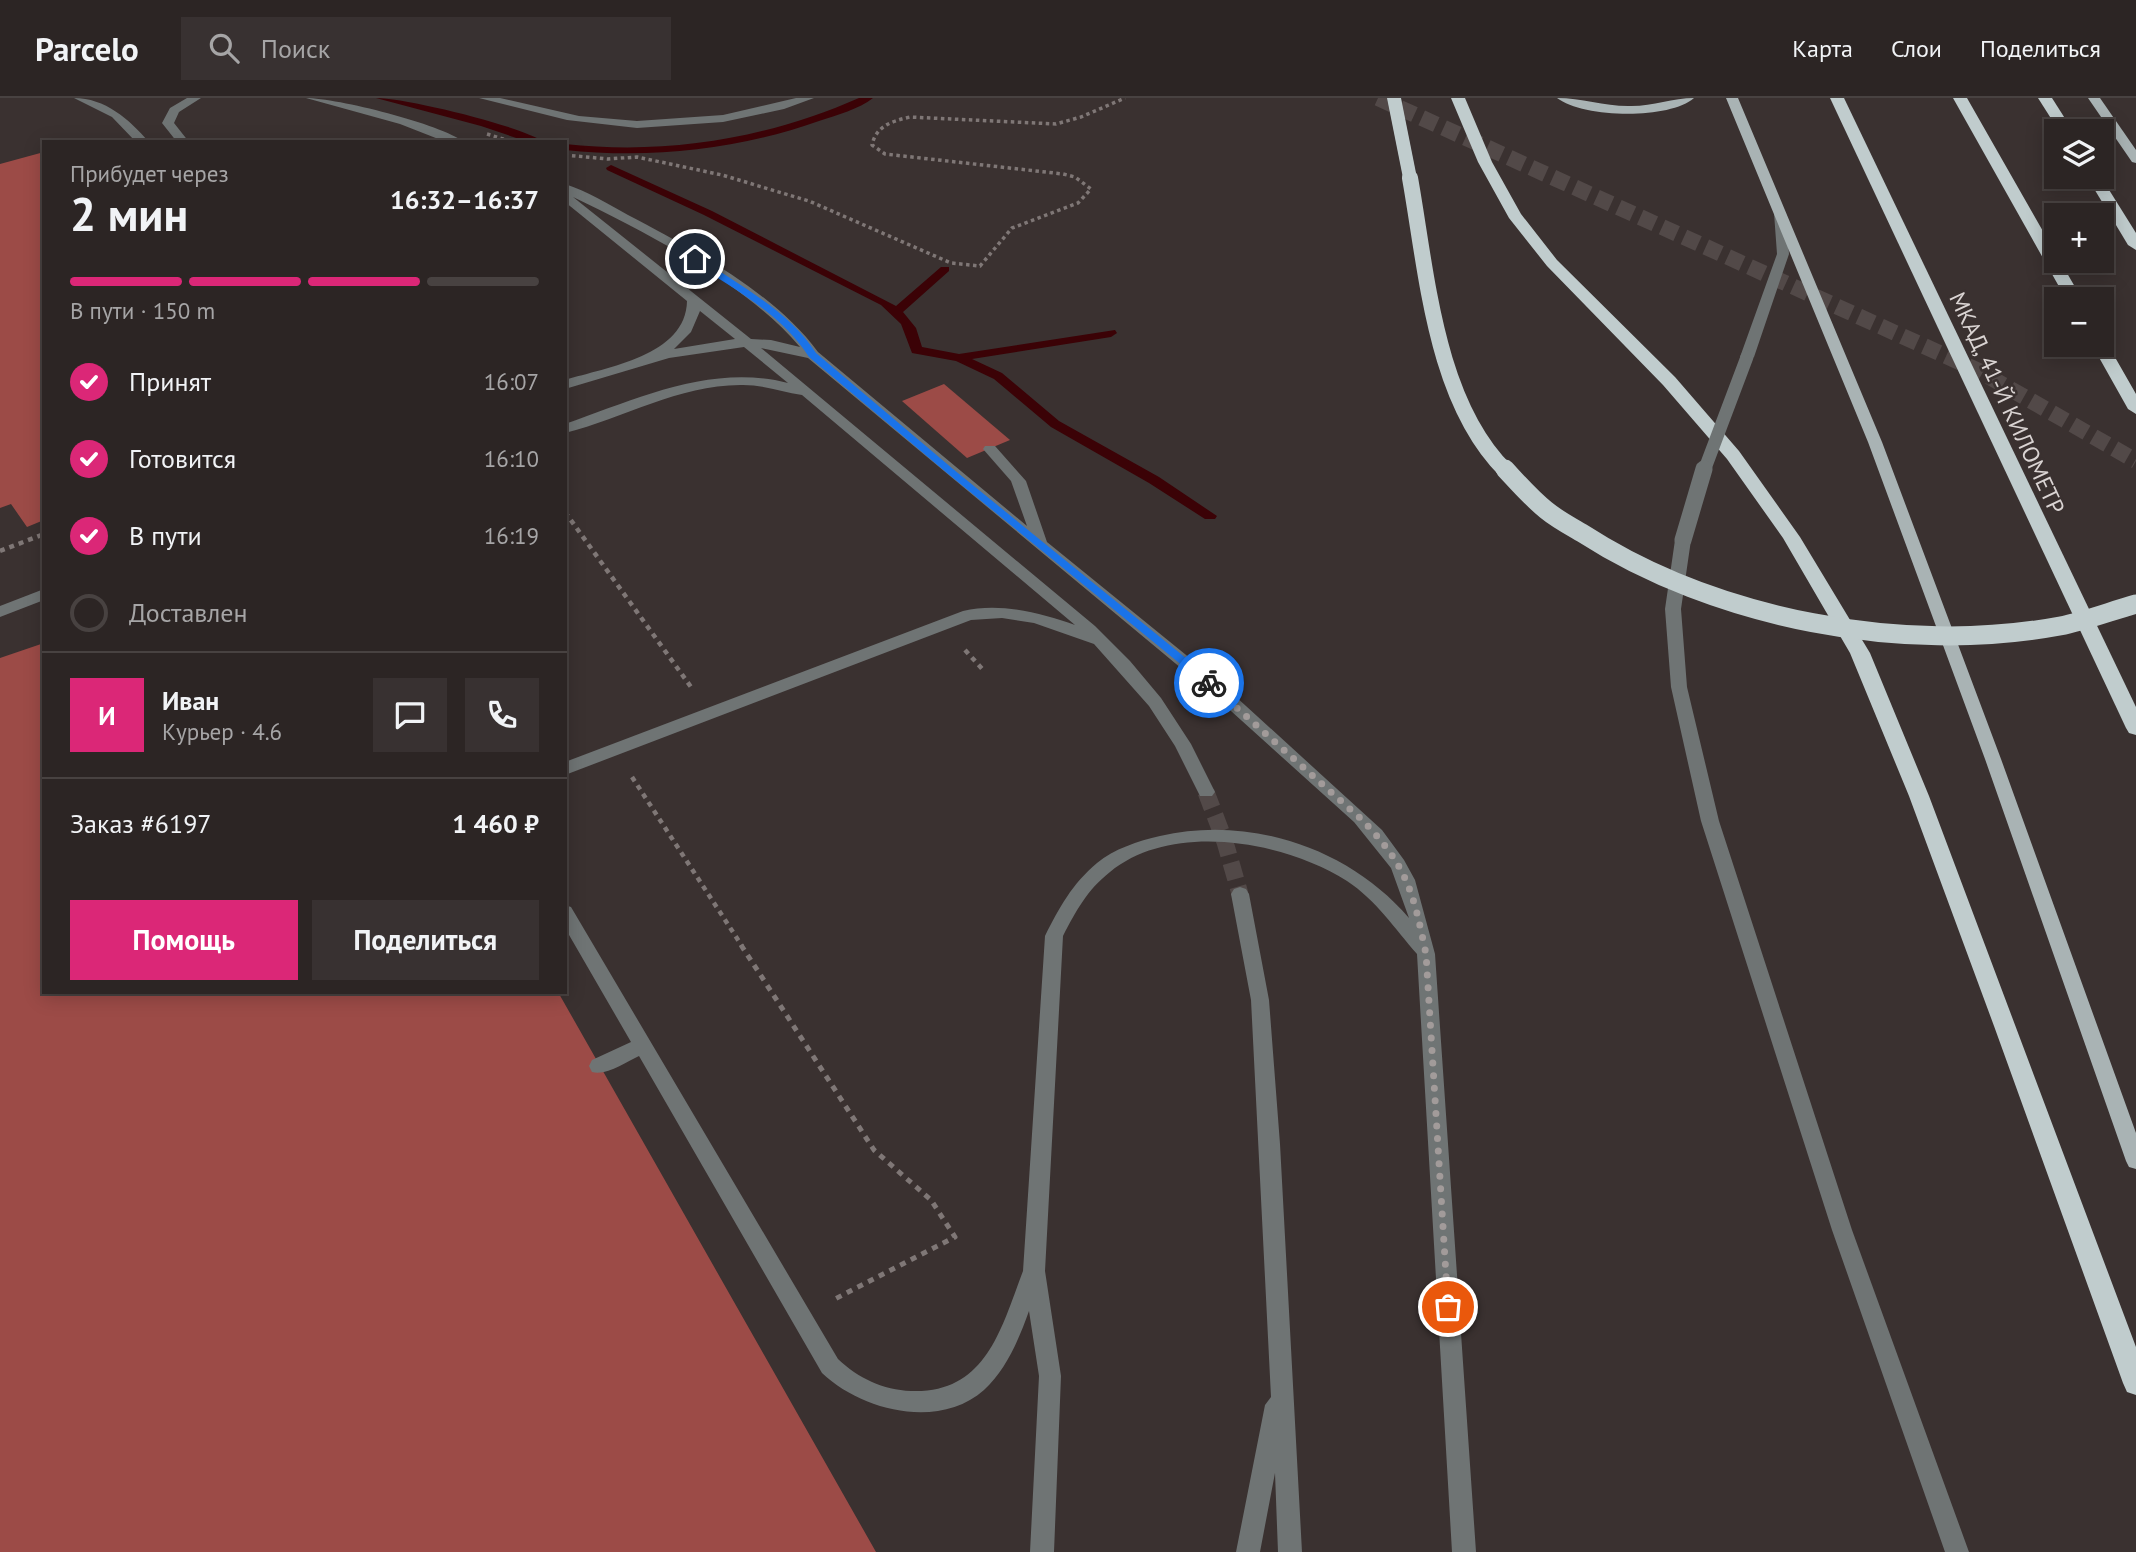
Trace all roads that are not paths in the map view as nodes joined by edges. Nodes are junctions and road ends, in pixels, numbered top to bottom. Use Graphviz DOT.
graph roads {
  1 [pos="80,98"];
  2 [pos="195,98"];
  3 [pos="312,98"];
  4 [pos="485,98"];
  5 [pos="808,98"];
  6 [pos="1394,98"];
  7 [pos="1458,98"];
  8 [pos="1563,98"];
  9 [pos="1688,98"];
  10 [pos="1732,98"];
  11 [pos="1837,98"];
  12 [pos="1960,98"];
  13 [pos="2045,98"];
  14 [pos="2094,98"];
  15 [pos="2058,119"];
  16 [pos="141,140"];
  17 [pos="182,140"];
  18 [pos="453,140"];
  19 [pos="2136,159"];
  20 [pos="567,189"];
  21 [pos="2102,189"];
  22 [pos="567,198"];
  23 [pos="1780,213"];
  24 [pos="2136,245"];
  25 [pos="2067,287"];
  26 [pos="694,298"];
  27 [pos="750,343"];
  28 [pos="813,355"];
  29 [pos="2107,357"];
  30 [pos="652,358"];
  31 [pos="2113,368"];
  32 [pos="567,384"];
  33 [pos="813,395"];
  34 [pos="2136,396"];
  35 [pos="2136,409"];
  36 [pos="567,428"];
  37 [pos="990,449"];
  38 [pos="1040,545"];
  39 [pos="42,595"];
  40 [pos="2136,604"];
  41 [pos="0,612"];
  42 [pos="1104,642"];
  43 [pos="2136,728"];
  44 [pos="567,768"];
  45 [pos="1206,792"];
  46 [pos="1240,894"];
  47 [pos="567,915"];
  48 [pos="1426,954"];
  49 [pos="643,1045"];
  50 [pos="599,1066"];
  51 [pos="2136,1161"];
  52 [pos="1034,1271"];
  53 [pos="1282,1374"];
  54 [pos="2136,1383"];
  55 [pos="1042,1552"];
  56 [pos="1248,1552"];
  57 [pos="1290,1552"];
  58 [pos="1464,1552"];
  59 [pos="1956,1552"];
  1 -- 16 [label="street"];
  2 -- 17 [label="street"];
  3 -- 18 [label="street"];
  4 -- 5 [label="street"];
  6 -- 40 [label="highway, bridge"];
  7 -- 54 [label="highway"];
  8 -- 9 [label="main road"];
  10 -- 23 [label="main road"];
  11 -- 43 [label="highway, МКАД, 41-Й КИЛОМЕТР"];
  12 -- 25 [label="highway"];
  13 -- 15 [label="highway"];
  14 -- 19 [label="main road"];
  20 -- 28 [label="street"];
  21 -- 24 [label="highway"];
  22 -- 26 [label="street"];
  23 -- 51 [label="main road"];
  23 -- 59 [label="street, bridge"];
  26 -- 27 [label="street"];
  26 -- 30 [label="street"];
  27 -- 28 [label="street"];
  27 -- 30 [label="street"];
  27 -- 33 [label="street"];
  28 -- 38 [label="street"];
  29 -- 31 [label="highway"];
  30 -- 32 [label="street"];
  31 -- 34 [label="main road"];
  31 -- 35 [label="highway"];
  33 -- 36 [label="street"];
  33 -- 42 [label="street"];
  37 -- 38 [label="street"];
  38 -- 48 [label="street"];
  39 -- 41 [label="street"];
  42 -- 44 [label="street"];
  42 -- 45 [label="street"];
  46 -- 53 [label="street"];
  47 -- 49 [label="street"];
  48 -- 52 [label="street"];
  48 -- 58 [label="street"];
  49 -- 50 [label="street"];
  49 -- 52 [label="street"];
  52 -- 55 [label="street"];
  53 -- 56 [label="street"];
  53 -- 57 [label="street"];
}
